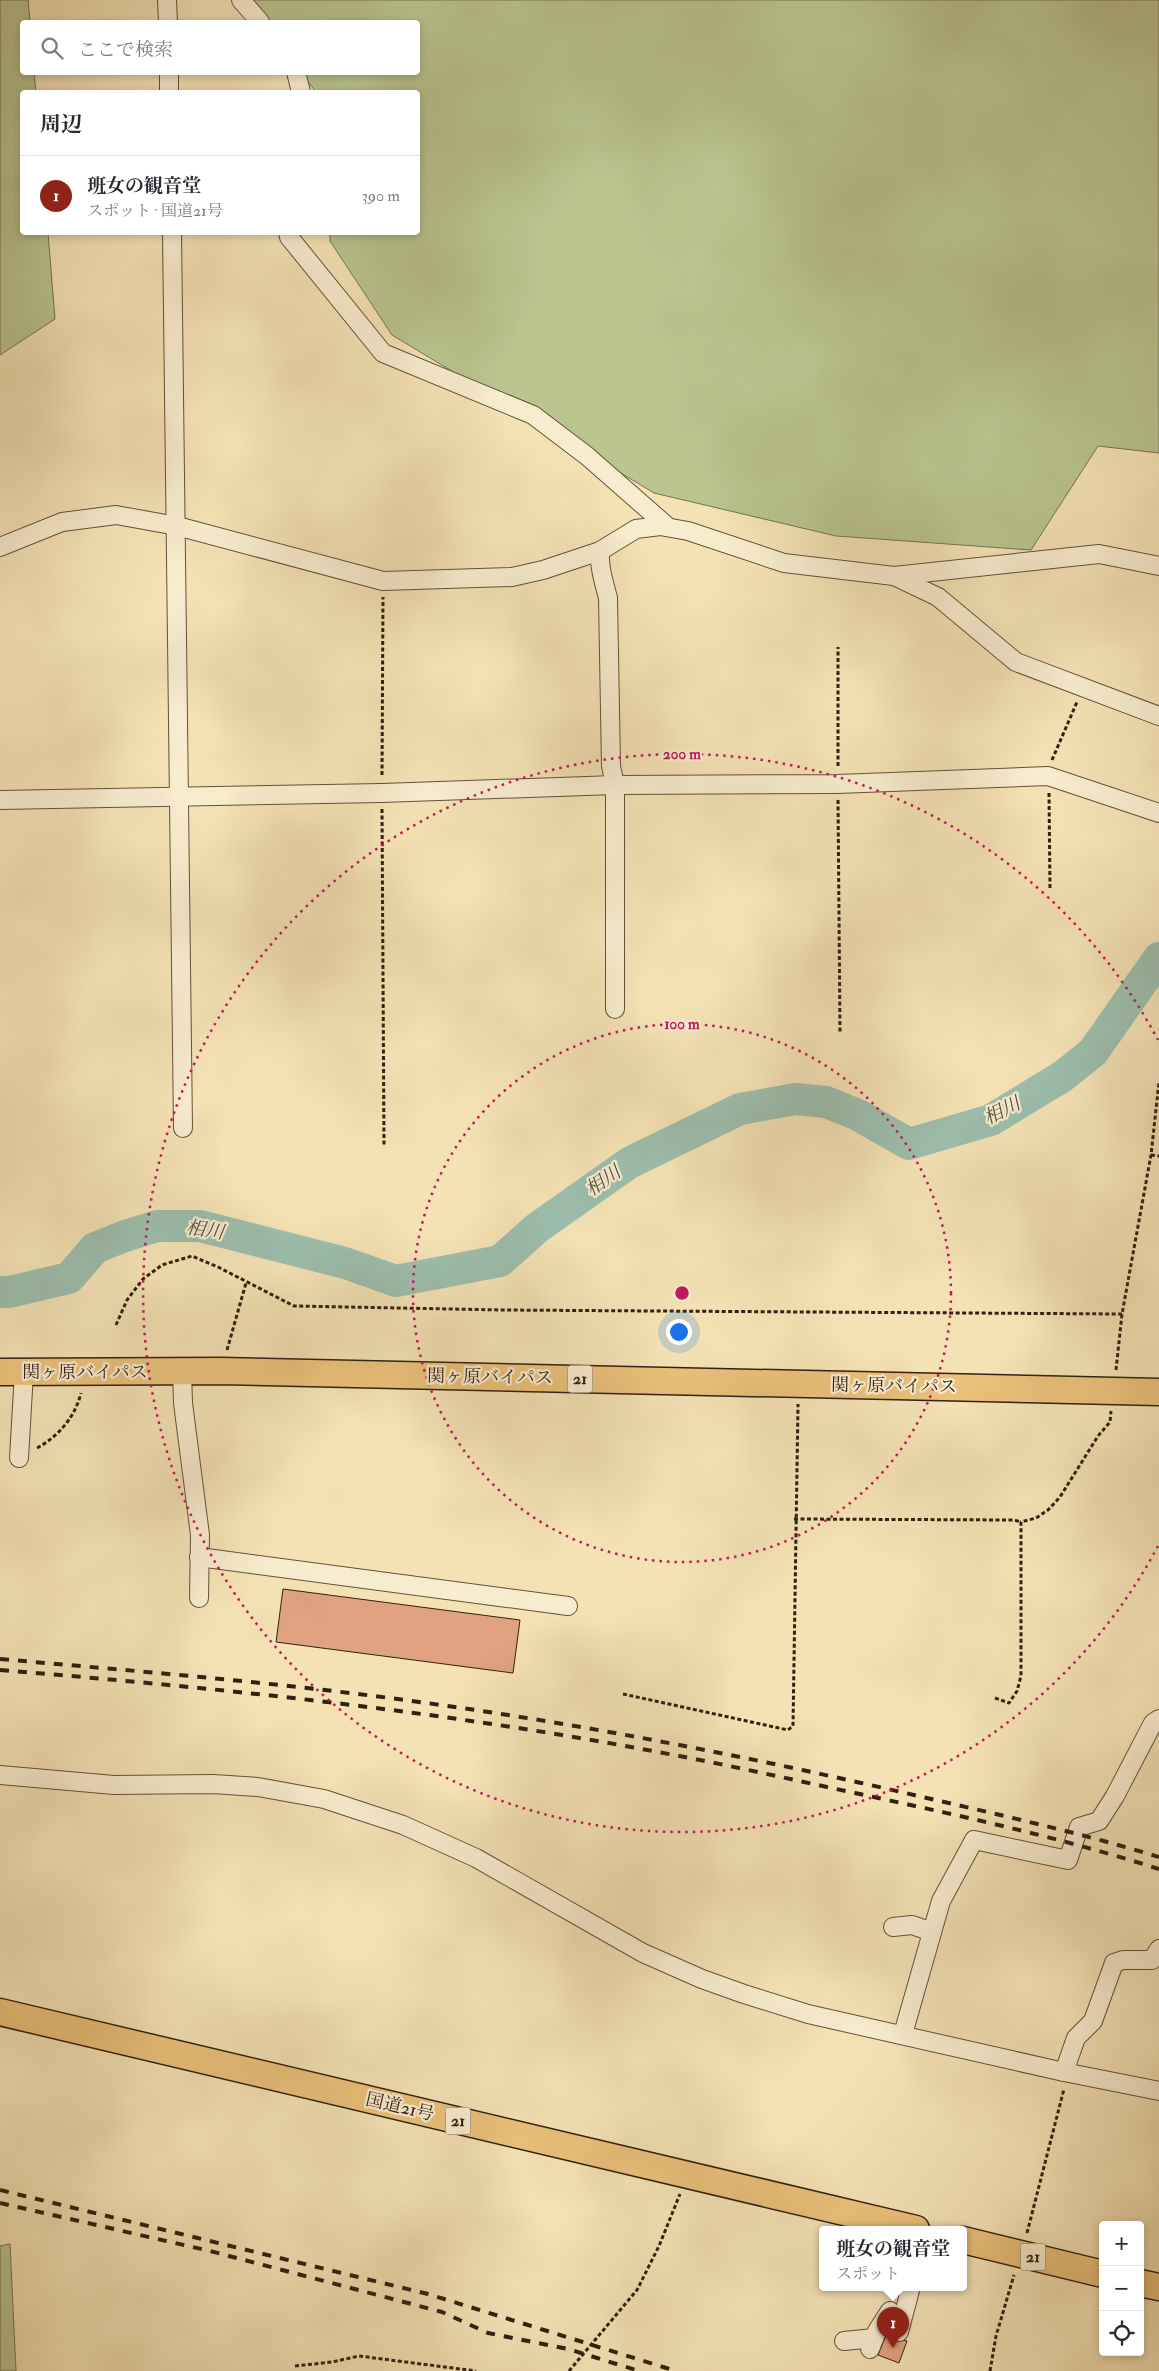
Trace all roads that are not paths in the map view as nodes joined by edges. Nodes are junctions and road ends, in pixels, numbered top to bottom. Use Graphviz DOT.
graph roads {
  1 [pos="167,0"];
  2 [pos="241,0"];
  3 [pos="168,20"];
  4 [pos="258,20"];
  5 [pos="169,75"];
  6 [pos="297,75"];
  7 [pos="169,90"];
  8 [pos="300,90"];
  9 [pos="172,235"];
  10 [pos="289,235"];
  11 [pos="177,526"];
  12 [pos="668,527"];
  13 [pos="0,547"];
  14 [pos="600,551"];
  15 [pos="1159,566"];
  16 [pos="894,576"];
  17 [pos="1159,716"];
  18 [pos="614,785"];
  19 [pos="178,797"];
  20 [pos="0,800"];
  21 [pos="1159,813"];
  22 [pos="615,1009"];
  23 [pos="182,1128"];
  24 [pos="182,1371"];
  25 [pos="12,1372"];
  26 [pos="1159,1392"];
  27 [pos="19,1458"];
  28 [pos="199,1557"];
  29 [pos="199,1598"];
  30 [pos="568,1606"];
  31 [pos="1159,1719"];
  32 [pos="0,1775"];
  33 [pos="894,1926"];
  34 [pos="932,1932"];
  35 [pos="1159,1949"];
  36 [pos="0,2012"];
  37 [pos="902,2034"];
  38 [pos="1066,2072"];
  39 [pos="1159,2091"];
  40 [pos="903,2226"];
  41 [pos="967,2241"];
  42 [pos="1099,2273"];
  43 [pos="1144,2284"];
  44 [pos="1159,2287"];
  45 [pos="909,2291"];
  46 [pos="873,2306"];
  47 [pos="898,2319"];
  48 [pos="844,2341"];
  1 -- 3 [label="street"];
  2 -- 4 [label="street"];
  5 -- 7 [label="street"];
  6 -- 8 [label="street"];
  9 -- 11 [label="street"];
  10 -- 12 [label="street"];
  11 -- 13 [label="street"];
  11 -- 14 [label="street"];
  11 -- 19 [label="street"];
  12 -- 14 [label="street"];
  12 -- 16 [label="street"];
  14 -- 18 [label="street"];
  15 -- 16 [label="street"];
  16 -- 17 [label="street"];
  18 -- 19 [label="street"];
  18 -- 21 [label="street"];
  18 -- 22 [label="street"];
  19 -- 20 [label="street"];
  19 -- 23 [label="street"];
  24 -- 25 [label="highway, 関ヶ原バイパス / 21"];
  24 -- 26 [label="highway, 関ヶ原バイパス / 21"];
  24 -- 28 [label="street"];
  25 -- 27 [label="street"];
  28 -- 29 [label="street"];
  28 -- 30 [label="street"];
  31 -- 34 [label="street"];
  32 -- 37 [label="street"];
  33 -- 34 [label="street"];
  34 -- 37 [label="street"];
  35 -- 38 [label="street"];
  36 -- 40 [label="highway, 国道21号 / 21"];
  37 -- 38 [label="street"];
  38 -- 39 [label="street"];
  41 -- 42 [label="highway, 21"];
  43 -- 44 [label="highway"];
  45 -- 47 [label="street"];
  46 -- 47 [label="street"];
  47 -- 48 [label="street"];
}
